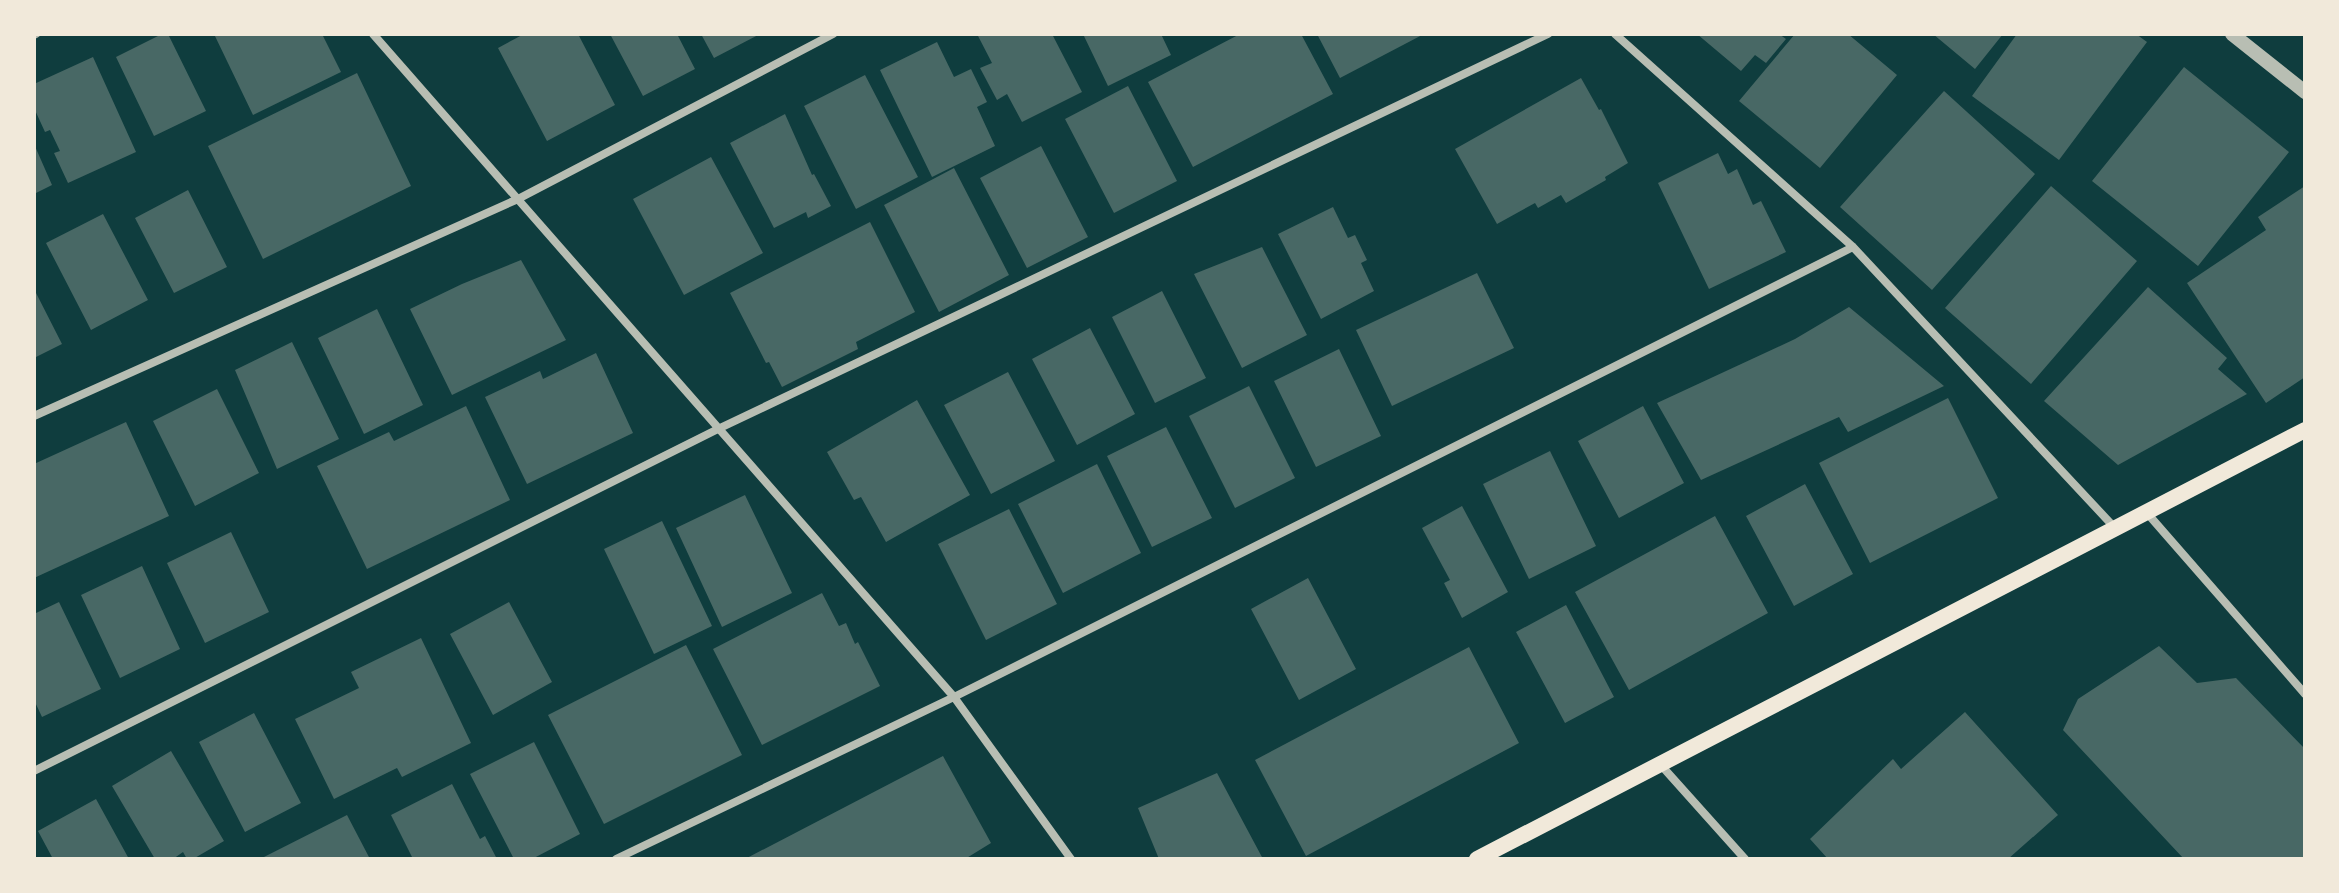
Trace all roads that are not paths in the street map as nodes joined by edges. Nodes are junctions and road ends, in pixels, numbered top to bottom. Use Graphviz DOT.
graph roads {
  1 [pos="373,34"];
  2 [pos="833,34"];
  3 [pos="1548,34"];
  4 [pos="1615,34"];
  5 [pos="2232,34"];
  6 [pos="2305,92"];
  7 [pos="518,199"];
  8 [pos="1853,247"];
  9 [pos="34,416"];
  10 [pos="720,428"];
  11 [pos="2305,430"];
  12 [pos="2146,513"];
  13 [pos="2114,527"];
  14 [pos="2305,694"];
  15 [pos="954,697"];
  16 [pos="1660,764"];
  17 [pos="34,771"];
  18 [pos="616,859"];
  19 [pos="1071,859"];
  20 [pos="1477,859"];
  21 [pos="1745,859"];
  1 -- 7 [label="street"];
  2 -- 7 [label="street"];
  3 -- 10 [label="street"];
  4 -- 8 [label="street"];
  5 -- 6 [label="street"];
  7 -- 9 [label="street"];
  7 -- 10 [label="street"];
  8 -- 13 [label="street"];
  8 -- 15 [label="street"];
  10 -- 15 [label="street"];
  10 -- 17 [label="street"];
  11 -- 12 [label="main road"];
  12 -- 13 [label="main road"];
  12 -- 14 [label="street"];
  13 -- 16 [label="main road"];
  15 -- 18 [label="street"];
  15 -- 19 [label="street"];
  16 -- 20 [label="main road"];
  16 -- 21 [label="street"];
}
